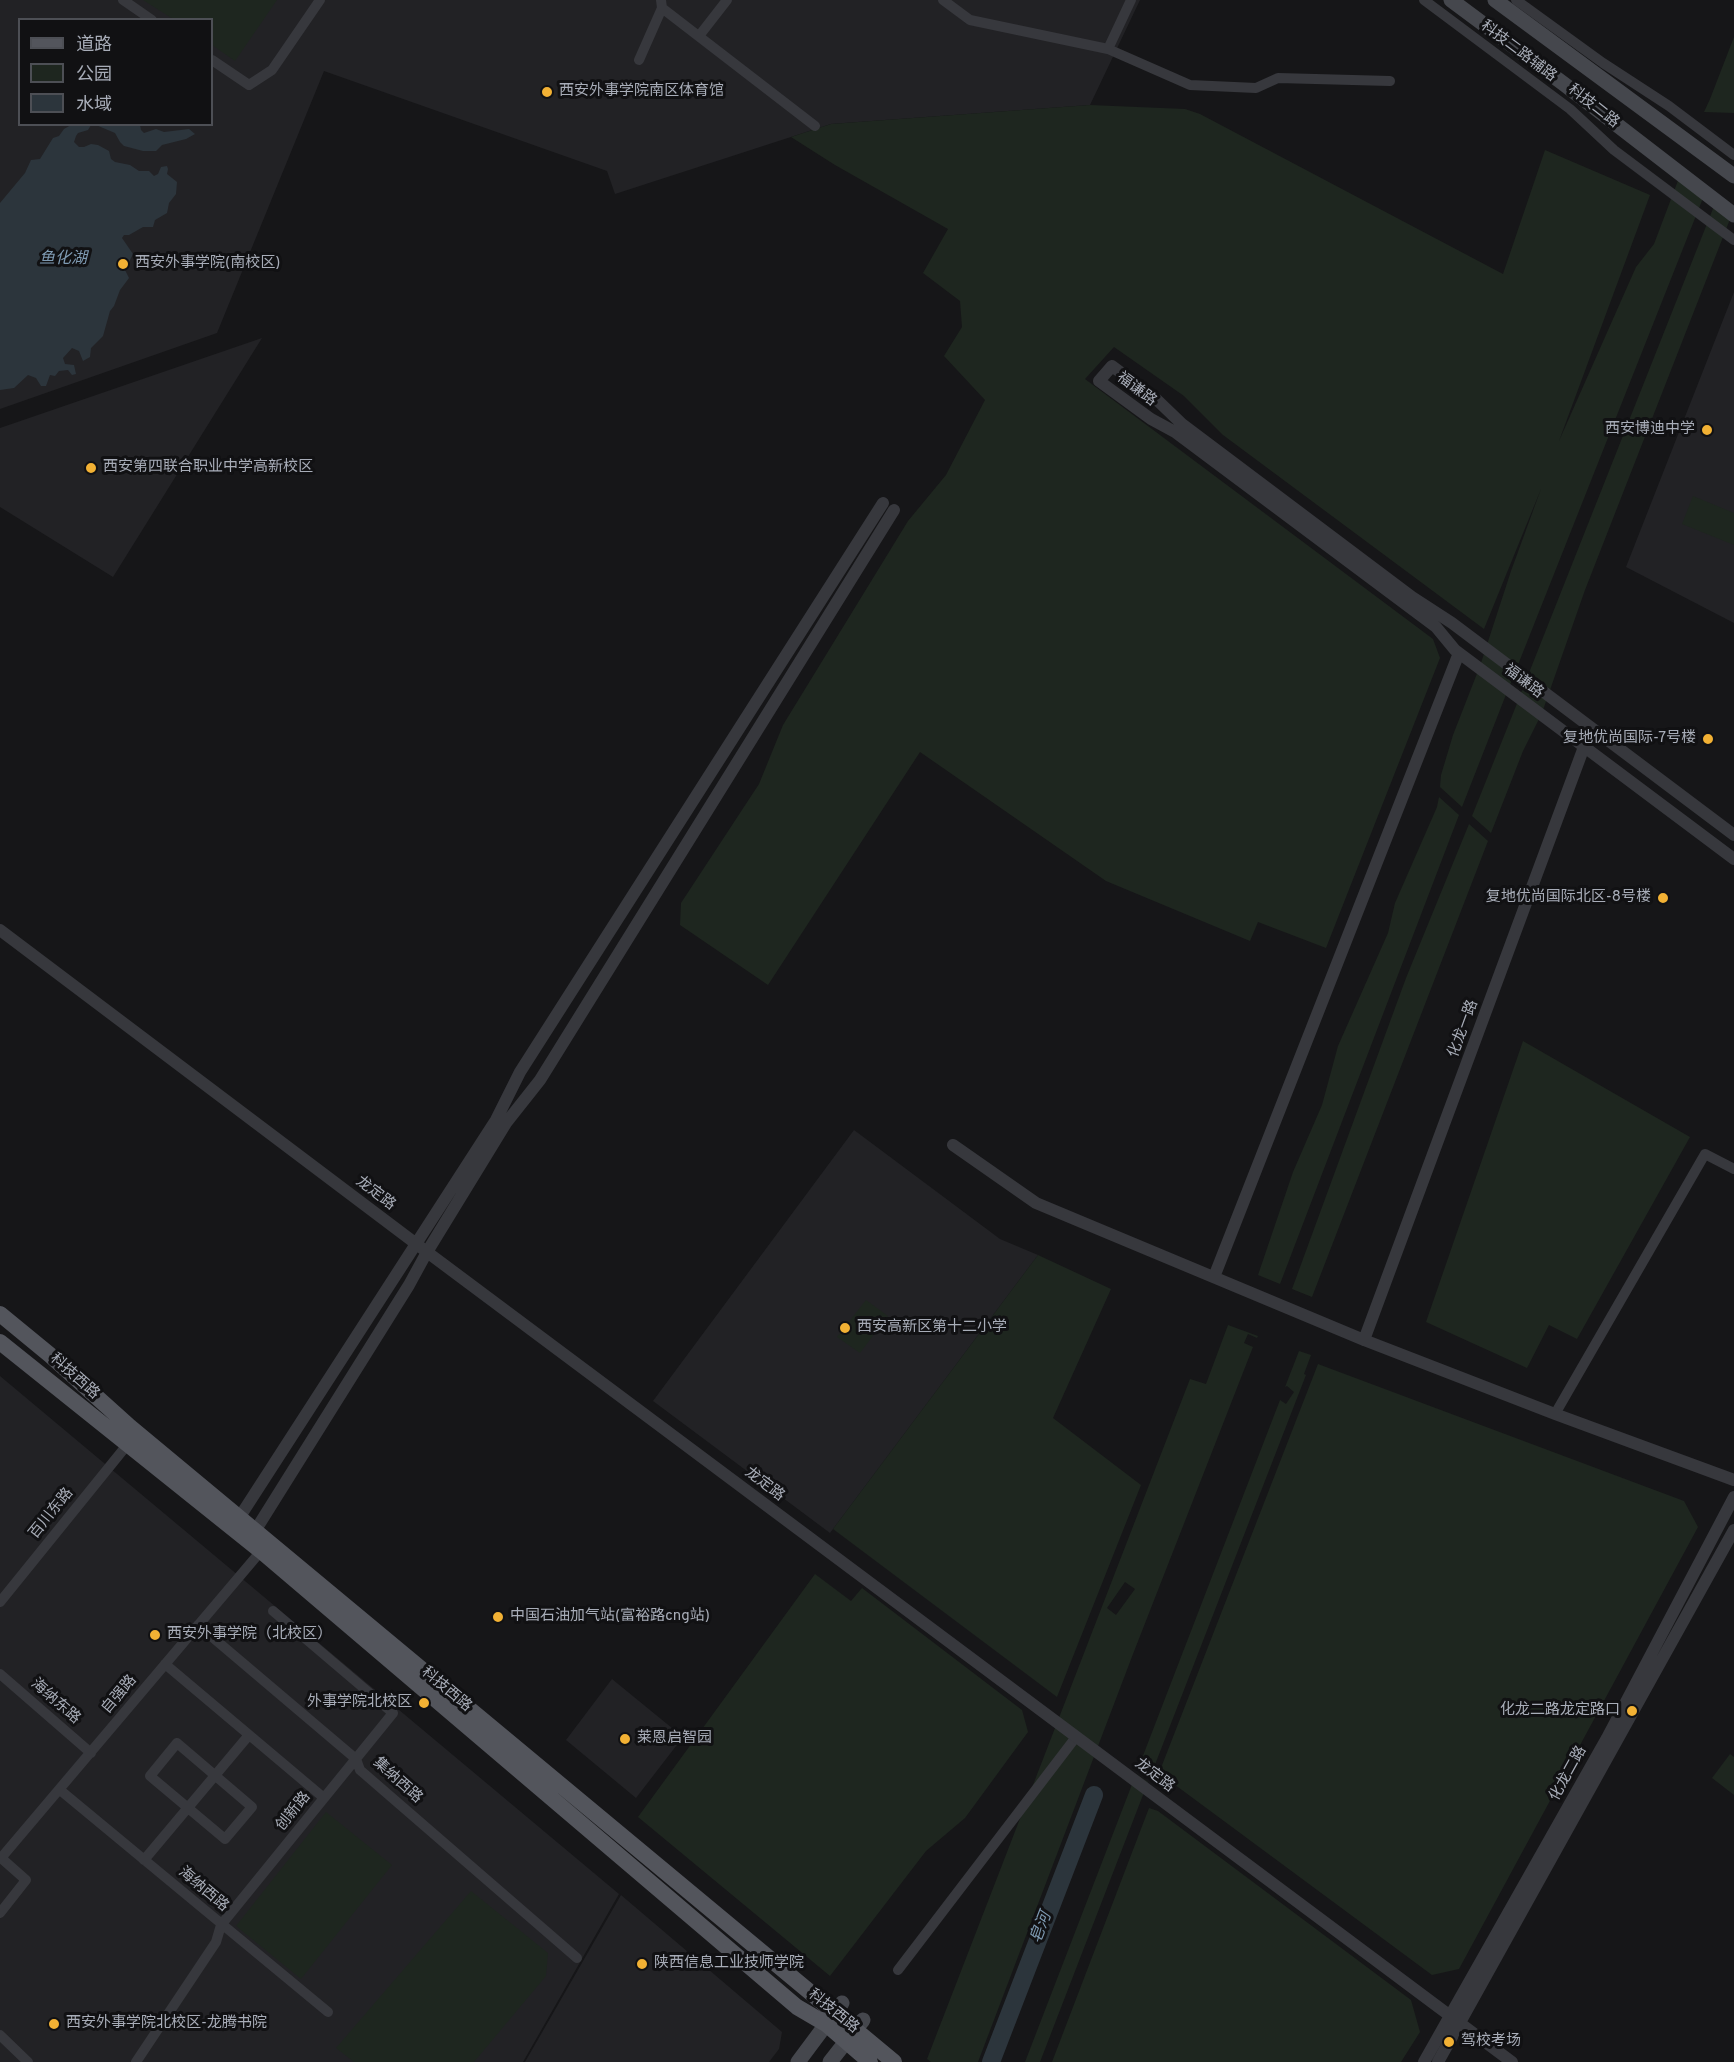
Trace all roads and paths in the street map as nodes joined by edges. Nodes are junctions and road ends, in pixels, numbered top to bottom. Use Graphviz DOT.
graph roads {
  1 [pos="123,0"];
  2 [pos="320,0"];
  3 [pos="726,0"];
  4 [pos="943,0"];
  5 [pos="1131,0"];
  6 [pos="1424,0"];
  7 [pos="1451,0"];
  8 [pos="1495,0"];
  9 [pos="1516,0"];
  10 [pos="662,4"];
  11 [pos="149,18"];
  12 [pos="699,36"];
  13 [pos="1108,49"];
  14 [pos="639,60"];
  15 [pos="213,61"];
  16 [pos="1390,81"];
  17 [pos="815,126"];
  18 [pos="1734,155"];
  19 [pos="1734,176"];
  20 [pos="1734,215"];
  21 [pos="1734,240"];
  22 [pos="883,503"];
  23 [pos="894,510"];
  24 [pos="1459,653"];
  25 [pos="1591,728"];
  26 [pos="1584,747"];
  27 [pos="1734,835"];
  28 [pos="1734,859"];
  29 [pos="0,930"];
  30 [pos="953,1145"];
  31 [pos="1734,1169"];
  32 [pos="416,1244"];
  33 [pos="427,1252"];
  34 [pos="1214,1277"];
  35 [pos="0,1314"];
  36 [pos="1364,1340"];
  37 [pos="0,1342"];
  38 [pos="1555,1414"];
  39 [pos="127,1445"];
  40 [pos="1734,1480"];
  41 [pos="1734,1497"];
  42 [pos="239,1518"];
  43 [pos="1734,1530"];
  44 [pos="255,1531"];
  45 [pos="261,1551"];
  46 [pos="0,1602"];
  47 [pos="273,1611"];
  48 [pos="198,1625"];
  49 [pos="165,1664"];
  50 [pos="0,1674"];
  51 [pos="249,1735"];
  52 [pos="1076,1737"];
  53 [pos="91,1753"];
  54 [pos="356,1759"];
  55 [pos="215,1776"];
  56 [pos="60,1790"];
  57 [pos="324,1798"];
  58 [pos="188,1808"];
  59 [pos="0,1858"];
  60 [pos="144,1860"];
  61 [pos="0,1912"];
  62 [pos="221,1925"];
  63 [pos="577,1958"];
  64 [pos="898,1970"];
  65 [pos="328,2012"];
  66 [pos="834,2014"];
  67 [pos="1455,2019"];
  68 [pos="855,2030"];
  69 [pos="0,2035"];
  70 [pos="28,2062"];
  71 [pos="136,2062"];
  72 [pos="798,2062"];
  73 [pos="830,2062"];
  74 [pos="870,2062"];
  75 [pos="894,2062"];
  76 [pos="1424,2062"];
  77 [pos="1438,2062"];
  78 [pos="1512,2062"];
  1 -- 11 [label="street"];
  2 -- 15 [label="street"];
  3 -- 12 [label="street"];
  4 -- 13 [label="street"];
  5 -- 13 [label="street"];
  6 -- 21 [label="street, 科技二路辅路"];
  7 -- 20 [label="main road, 科技二路"];
  8 -- 19 [label="main road, 科技二路"];
  9 -- 18 [label="street"];
  10 -- 12 [label="street"];
  10 -- 14 [label="street"];
  12 -- 17 [label="street"];
  13 -- 16 [label="street"];
  22 -- 32 [label="street"];
  23 -- 33 [label="street"];
  24 -- 25 [label="street, 福谦路"];
  24 -- 26 [label="street, 福谦路"];
  24 -- 34 [label="street"];
  25 -- 26 [label="street, 化龙一路"];
  25 -- 27 [label="street, 福谦路"];
  26 -- 28 [label="street, 福谦路"];
  26 -- 36 [label="street, 化龙一路"];
  29 -- 32 [label="street, 龙定路"];
  30 -- 34 [label="street"];
  31 -- 38 [label="street"];
  32 -- 33 [label="street, 龙定路"];
  32 -- 42 [label="street"];
  33 -- 44 [label="street"];
  33 -- 52 [label="street, 龙定路"];
  34 -- 36 [label="street"];
  35 -- 42 [label="main road, 科技西路"];
  36 -- 38 [label="street"];
  37 -- 39 [label="main road, 科技西路"];
  38 -- 40 [label="street"];
  39 -- 45 [label="main road, 科技西路"];
  39 -- 46 [label="street, 百川东路"];
  41 -- 67 [label="street, 化龙二路"];
  42 -- 44 [label="main road, 科技西路"];
  43 -- 67 [label="street, 化龙二路"];
  44 -- 66 [label="main road, 科技西路"];
  45 -- 48 [label="street, 自强路"];
  45 -- 66 [label="main road, 科技西路"];
  47 -- 54 [label="street, 创新路"];
  48 -- 49 [label="street, 自强路"];
  48 -- 54 [label="street, 集纳西路"];
  49 -- 51 [label="street"];
  49 -- 53 [label="street, 自强路"];
  50 -- 53 [label="street, 海纳东路"];
  51 -- 55 [label="street"];
  51 -- 57 [label="street"];
  52 -- 64 [label="street"];
  52 -- 67 [label="street, 龙定路"];
  53 -- 56 [label="street, 自强路"];
  54 -- 57 [label="street, 创新路"];
  54 -- 63 [label="street, 集纳西路"];
  55 -- 58 [label="street"];
  55 -- 58 [label="street"];
  55 -- 58 [label="street"];
  56 -- 59 [label="street, 自强路"];
  56 -- 60 [label="street, 海纳西路"];
  57 -- 62 [label="street, 创新路"];
  58 -- 60 [label="street"];
  59 -- 61 [label="street"];
  60 -- 62 [label="street, 海纳西路"];
  62 -- 65 [label="street, 海纳西路"];
  62 -- 71 [label="street, 创新路"];
  66 -- 68 [label="main road, 科技西路"];
  66 -- 72 [label="main road"];
  67 -- 76 [label="street, 化龙二路"];
  67 -- 77 [label="street, 化龙二路"];
  67 -- 78 [label="street, 龙定路"];
  68 -- 73 [label="main road"];
  68 -- 74 [label="main road, 科技西路"];
  68 -- 75 [label="main road, 科技西路"];
  69 -- 70 [label="street"];
}
